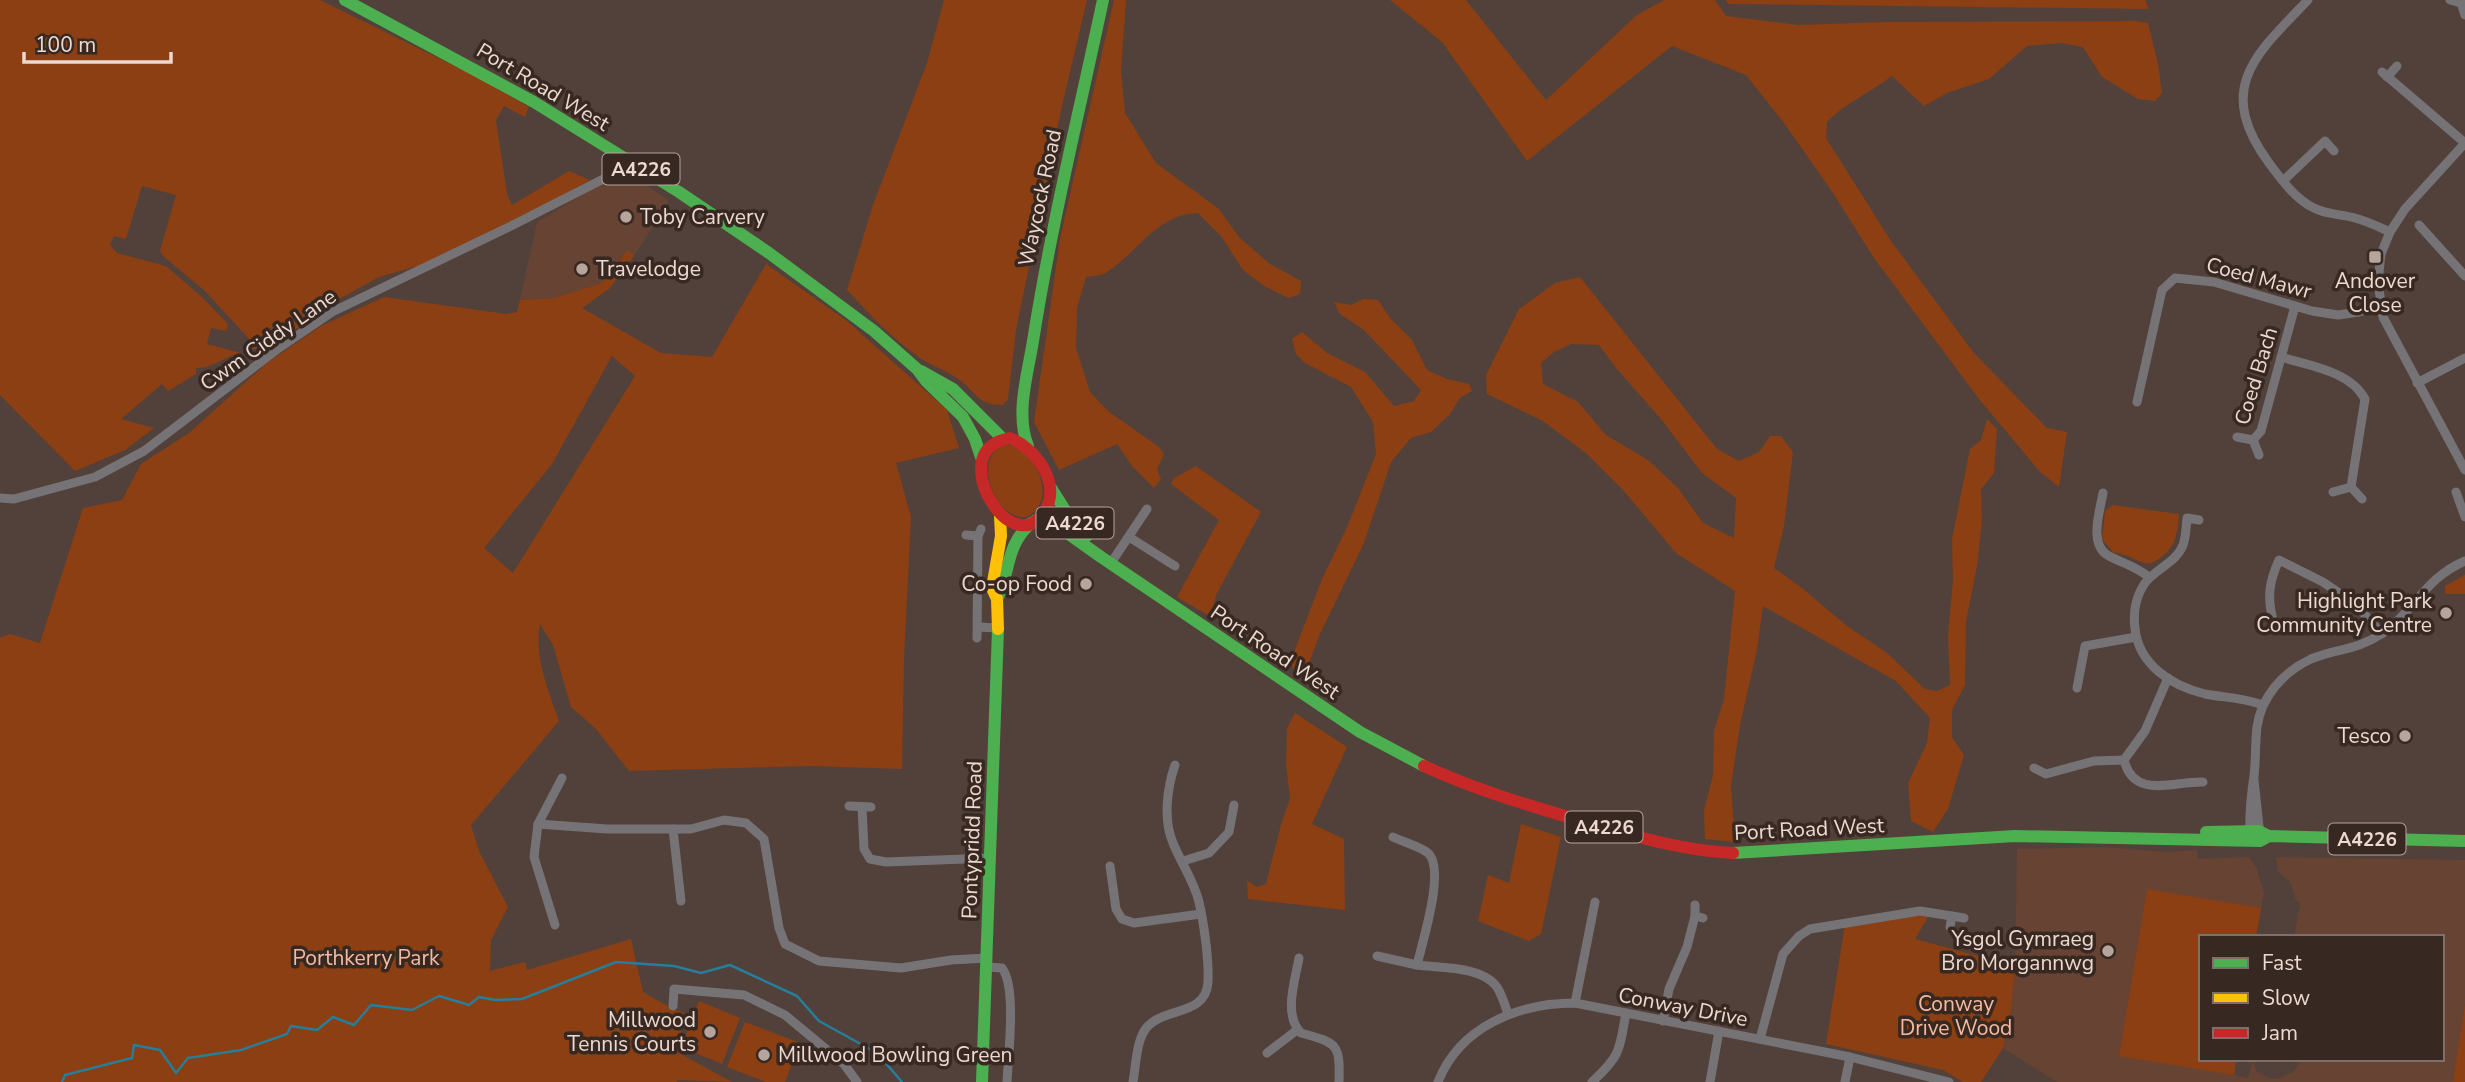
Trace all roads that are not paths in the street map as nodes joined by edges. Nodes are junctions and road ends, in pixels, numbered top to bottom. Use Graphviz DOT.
graph roads {
  1 [pos="345,0"];
  2 [pos="1103,0"];
  3 [pos="2308,0"];
  4 [pos="2450,0"];
  5 [pos="2462,1"];
  6 [pos="2465,15"];
  7 [pos="2397,66"];
  8 [pos="2465,143"];
  9 [pos="2334,151"];
  10 [pos="629,161"];
  11 [pos="2283,181"];
  12 [pos="2419,225"];
  13 [pos="2390,232"];
  14 [pos="2465,276"];
  15 [pos="2295,306"];
  16 [pos="2381,306"];
  17 [pos="2281,357"];
  18 [pos="2465,358"];
  19 [pos="917,369"];
  20 [pos="2417,383"];
  21 [pos="2137,402"];
  22 [pos="1023,406"];
  23 [pos="2237,437"];
  24 [pos="1004,438"];
  25 [pos="2253,440"];
  26 [pos="1028,446"];
  27 [pos="2259,455"];
  28 [pos="982,460"];
  29 [pos="2465,469"];
  30 [pos="1047,478"];
  31 [pos="2351,487"];
  32 [pos="2333,492"];
  33 [pos="2456,492"];
  34 [pos="2103,493"];
  35 [pos="0,498"];
  36 [pos="2362,499"];
  37 [pos="1147,509"];
  38 [pos="1000,516"];
  39 [pos="2465,517"];
  40 [pos="2199,520"];
  41 [pos="1034,522"];
  42 [pos="966,535"];
  43 [pos="1129,537"];
  44 [pos="2465,561"];
  45 [pos="1111,563"];
  46 [pos="1175,566"];
  47 [pos="2149,577"];
  48 [pos="997,599"];
  49 [pos="2273,620"];
  50 [pos="998,628"];
  51 [pos="2382,634"];
  52 [pos="2136,637"];
  53 [pos="2168,678"];
  54 [pos="2077,688"];
  55 [pos="2263,705"];
  56 [pos="2124,760"];
  57 [pos="1175,765"];
  58 [pos="2034,768"];
  59 [pos="562,778"];
  60 [pos="2203,782"];
  61 [pos="1234,805"];
  62 [pos="849,806"];
  63 [pos="538,824"];
  64 [pos="673,829"];
  65 [pos="2258,836"];
  66 [pos="1393,837"];
  67 [pos="2465,841"];
  68 [pos="991,858"];
  69 [pos="1183,861"];
  70 [pos="1110,866"];
  71 [pos="681,901"];
  72 [pos="1595,902"];
  73 [pos="1695,905"];
  74 [pos="1201,914"];
  75 [pos="1952,916"];
  76 [pos="1964,918"];
  77 [pos="555,925"];
  78 [pos="1950,927"];
  79 [pos="1377,956"];
  80 [pos="1299,958"];
  81 [pos="987,963"];
  82 [pos="1417,965"];
  83 [pos="1575,1003"];
  84 [pos="673,1006"];
  85 [pos="1626,1013"];
  86 [pos="1508,1014"];
  87 [pos="1664,1021"];
  88 [pos="1297,1030"];
  89 [pos="1719,1031"];
  90 [pos="1760,1040"];
  91 [pos="1267,1052"];
  92 [pos="1850,1057"];
  93 [pos="857,1082"];
  94 [pos="982,1082"];
  95 [pos="1007,1082"];
  96 [pos="1133,1082"];
  97 [pos="1339,1082"];
  98 [pos="1438,1082"];
  99 [pos="1592,1082"];
  100 [pos="1710,1082"];
  101 [pos="1845,1082"];
  102 [pos="1949,1082"];
  1 -- 10 [label="main road, Port Road West / A4226"];
  2 -- 22 [label="main road, Waycock Road"];
  3 -- 11 [label="street"];
  4 -- 5 [label="street"];
  5 -- 6 [label="street"];
  7 -- 8 [label="street"];
  8 -- 13 [label="street"];
  9 -- 11 [label="street"];
  10 -- 19 [label="main road, Port Road West / A4226"];
  10 -- 35 [label="street, Cwm Ciddy Lane"];
  11 -- 13 [label="street"];
  12 -- 14 [label="street"];
  13 -- 16 [label="street"];
  15 -- 16 [label="street, Coed Mawr"];
  15 -- 17 [label="street, Coed Bach"];
  15 -- 21 [label="street, Coed Mawr"];
  16 -- 20 [label="street"];
  17 -- 25 [label="street, Coed Bach"];
  17 -- 31 [label="street"];
  18 -- 20 [label="street"];
  19 -- 24 [label="main road, Port Road West / A4226"];
  19 -- 28 [label="main road, Port Road West / A4226"];
  20 -- 29 [label="street"];
  22 -- 24 [label="main road, Waycock Road"];
  22 -- 26 [label="main road, Waycock Road"];
  23 -- 25 [label="street, Coed Bach"];
  24 -- 26 [label="main road"];
  24 -- 28 [label="main road"];
  25 -- 27 [label="street"];
  26 -- 30 [label="main road"];
  28 -- 38 [label="main road"];
  30 -- 41 [label="main road"];
  30 -- 45 [label="main road, Port Road West / A4226"];
  31 -- 32 [label="street"];
  31 -- 36 [label="street"];
  33 -- 39 [label="street"];
  34 -- 47 [label="street"];
  37 -- 43 [label="street"];
  38 -- 41 [label="main road"];
  38 -- 48 [label="main road, Pontypridd Road"];
  40 -- 47 [label="street"];
  41 -- 45 [label="main road, Port Road West / A4226"];
  41 -- 48 [label="main road, Pontypridd Road"];
  42 -- 50 [label="street"];
  43 -- 45 [label="street"];
  43 -- 46 [label="street"];
  44 -- 51 [label="street"];
  45 -- 65 [label="main road, Port Road West / A4226"];
  47 -- 52 [label="street"];
  48 -- 50 [label="main road, Pontypridd Road"];
  49 -- 51 [label="street"];
  50 -- 68 [label="main road, Pontypridd Road"];
  51 -- 55 [label="street"];
  52 -- 53 [label="street"];
  52 -- 54 [label="street"];
  53 -- 55 [label="street"];
  53 -- 56 [label="street"];
  55 -- 65 [label="street"];
  56 -- 58 [label="street"];
  56 -- 60 [label="street"];
  57 -- 69 [label="street"];
  59 -- 63 [label="street"];
  61 -- 69 [label="street"];
  62 -- 68 [label="street"];
  63 -- 64 [label="street"];
  63 -- 77 [label="street"];
  64 -- 71 [label="street"];
  64 -- 81 [label="street"];
  65 -- 67 [label="main road, Port Road West / A4226"];
  66 -- 82 [label="street"];
  68 -- 81 [label="main road, Pontypridd Road"];
  69 -- 74 [label="street"];
  70 -- 74 [label="street"];
  72 -- 83 [label="street"];
  73 -- 87 [label="street"];
  74 -- 96 [label="street"];
  75 -- 76 [label="street"];
  75 -- 78 [label="street"];
  75 -- 90 [label="street"];
  79 -- 82 [label="street"];
  80 -- 88 [label="street"];
  81 -- 94 [label="main road, Pontypridd Road"];
  81 -- 95 [label="street"];
  82 -- 86 [label="street"];
  83 -- 85 [label="street, Conway Drive"];
  83 -- 86 [label="street, Conway Drive"];
  84 -- 93 [label="street"];
  85 -- 87 [label="street, Conway Drive"];
  85 -- 99 [label="street"];
  86 -- 98 [label="street, Conway Drive"];
  87 -- 89 [label="street, Conway Drive"];
  88 -- 91 [label="street"];
  88 -- 97 [label="street"];
  89 -- 90 [label="street, Conway Drive"];
  89 -- 100 [label="street"];
  90 -- 92 [label="street, Conway Drive"];
  92 -- 101 [label="street"];
  92 -- 102 [label="street, Conway Drive"];
}
